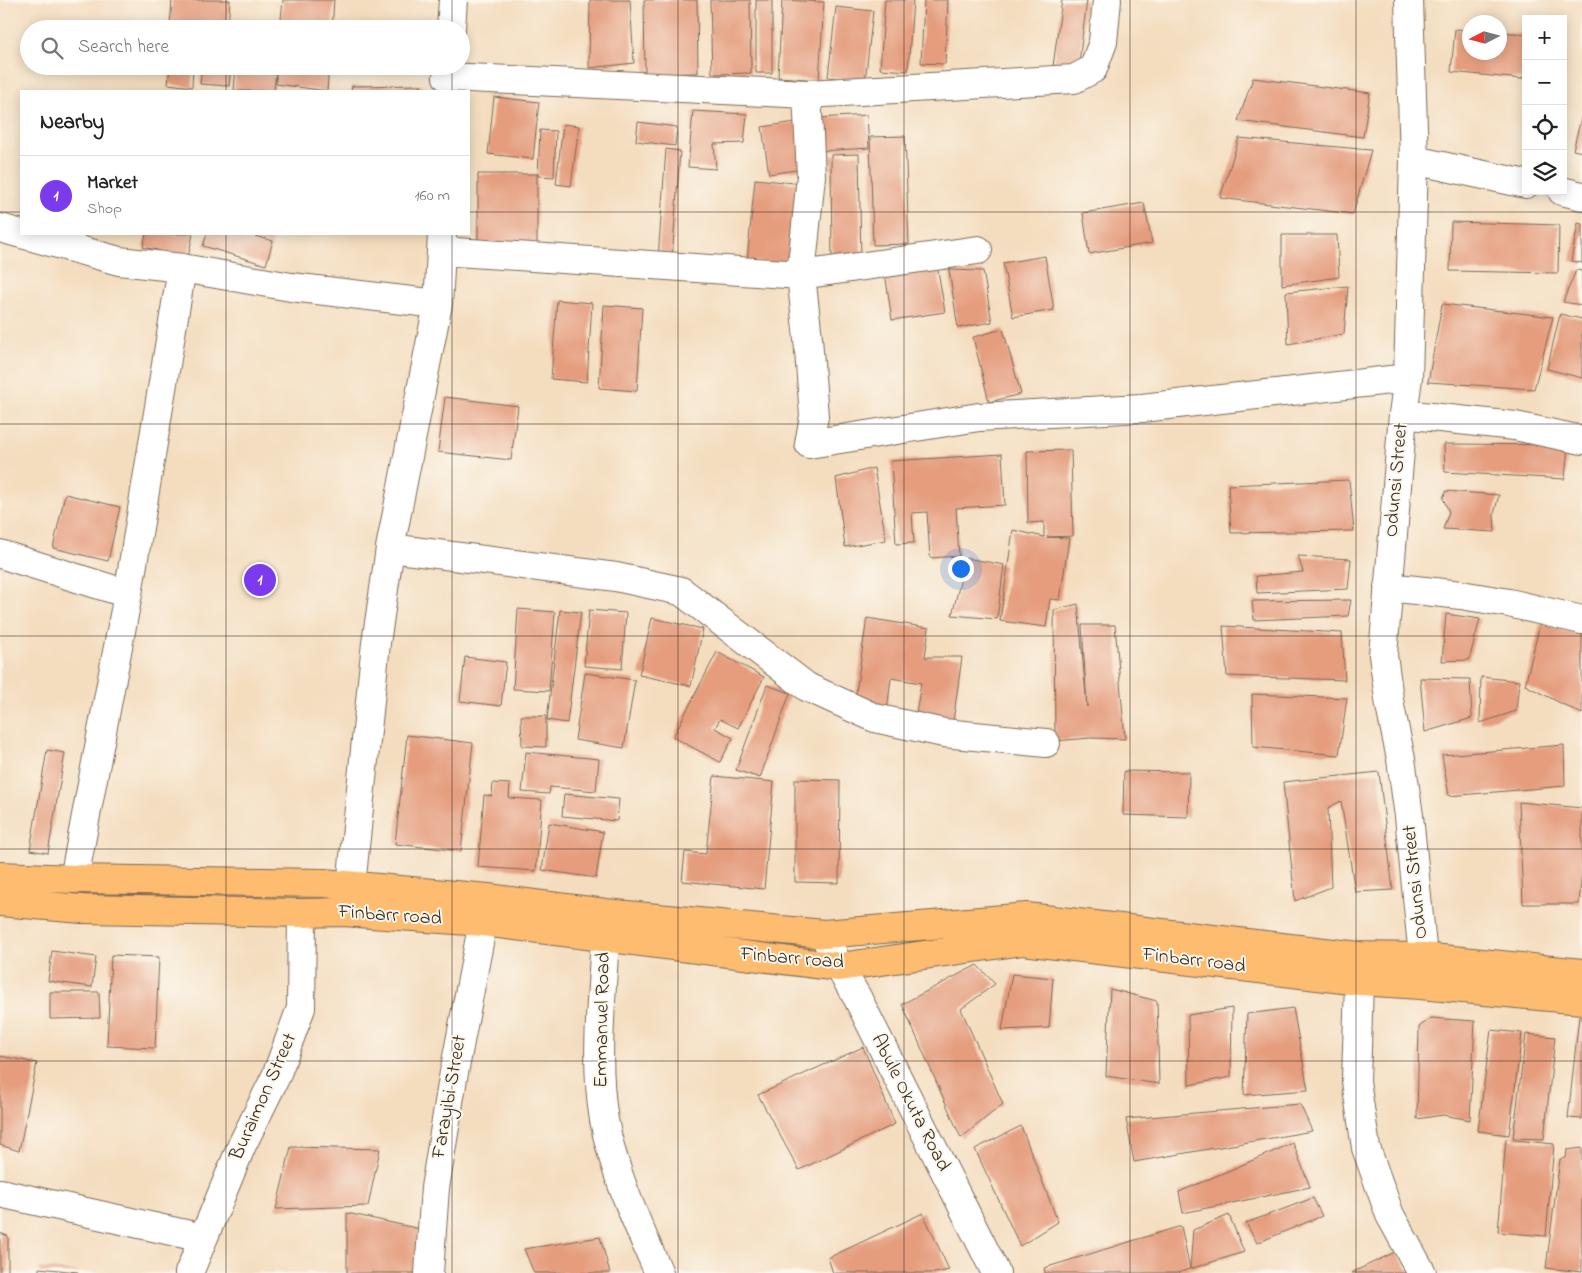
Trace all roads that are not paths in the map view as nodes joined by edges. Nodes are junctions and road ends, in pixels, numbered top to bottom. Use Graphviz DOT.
graph roads {
  1 [pos="453,0"];
  2 [pos="1107,0"];
  3 [pos="1409,0"];
  4 [pos="452,20"];
  5 [pos="447,78"];
  6 [pos="807,94"];
  7 [pos="1414,160"];
  8 [pos="1522,183"];
  9 [pos="1567,192"];
  10 [pos="1582,196"];
  11 [pos="0,228"];
  12 [pos="20,234"];
  13 [pos="25,235"];
  14 [pos="442,242"];
  15 [pos="978,250"];
  16 [pos="182,268"];
  17 [pos="801,275"];
  18 [pos="438,304"];
  19 [pos="1408,378"];
  20 [pos="1403,414"];
  21 [pos="1582,440"];
  22 [pos="390,548"];
  23 [pos="0,554"];
  24 [pos="1388,587"];
  25 [pos="128,594"];
  26 [pos="1582,620"];
  27 [pos="1046,744"];
  28 [pos="0,876"];
  29 [pos="74,879"];
  30 [pos="351,886"];
  31 [pos="0,902"];
  32 [pos="302,913"];
  33 [pos="483,922"];
  34 [pos="824,934"];
  35 [pos="605,937"];
  36 [pos="1423,957"];
  37 [pos="839,967"];
  38 [pos="1582,973"];
  39 [pos="1359,981"];
  40 [pos="1582,1000"];
  41 [pos="0,1193"];
  42 [pos="204,1238"];
  43 [pos="189,1273"];
  44 [pos="429,1273"];
  45 [pos="660,1273"];
  46 [pos="996,1273"];
  47 [pos="1422,1273"];
  1 -- 4 [label="street"];
  2 -- 6 [label="street"];
  3 -- 7 [label="street, Odunsi Street"];
  5 -- 6 [label="street"];
  6 -- 17 [label="street"];
  7 -- 8 [label="street"];
  7 -- 19 [label="street, Odunsi Street"];
  9 -- 10 [label="street"];
  11 -- 12 [label="street"];
  13 -- 16 [label="street"];
  14 -- 17 [label="street"];
  14 -- 18 [label="street"];
  15 -- 17 [label="street"];
  16 -- 18 [label="street"];
  16 -- 25 [label="street"];
  17 -- 19 [label="street"];
  18 -- 22 [label="street"];
  19 -- 20 [label="street, Odunsi Street"];
  20 -- 21 [label="street"];
  20 -- 24 [label="street, Odunsi Street"];
  22 -- 27 [label="street"];
  22 -- 30 [label="street"];
  23 -- 25 [label="street"];
  24 -- 26 [label="street"];
  24 -- 36 [label="street, Odunsi Street"];
  25 -- 29 [label="street"];
  28 -- 29 [label="main road, Finbarr road"];
  29 -- 30 [label="main road, Finbarr road"];
  30 -- 34 [label="main road, Finbarr road"];
  31 -- 32 [label="main road, Finbarr road"];
  32 -- 33 [label="main road, Finbarr road"];
  32 -- 42 [label="street, Buraimon Street"];
  33 -- 35 [label="main road, Finbarr road"];
  33 -- 44 [label="street, Farayibi Street"];
  34 -- 36 [label="main road, Finbarr road"];
  34 -- 37 [label="street, Abule Okuta Road"];
  35 -- 37 [label="main road, Finbarr road"];
  35 -- 45 [label="street, Emmanuel Road"];
  36 -- 38 [label="main road, Finbarr road"];
  37 -- 39 [label="main road, Finbarr road"];
  37 -- 46 [label="street, Abule Okuta Road"];
  39 -- 40 [label="main road, Finbarr road"];
  39 -- 47 [label="street"];
  41 -- 42 [label="street"];
  42 -- 43 [label="street, Buraimon Street"];
}
